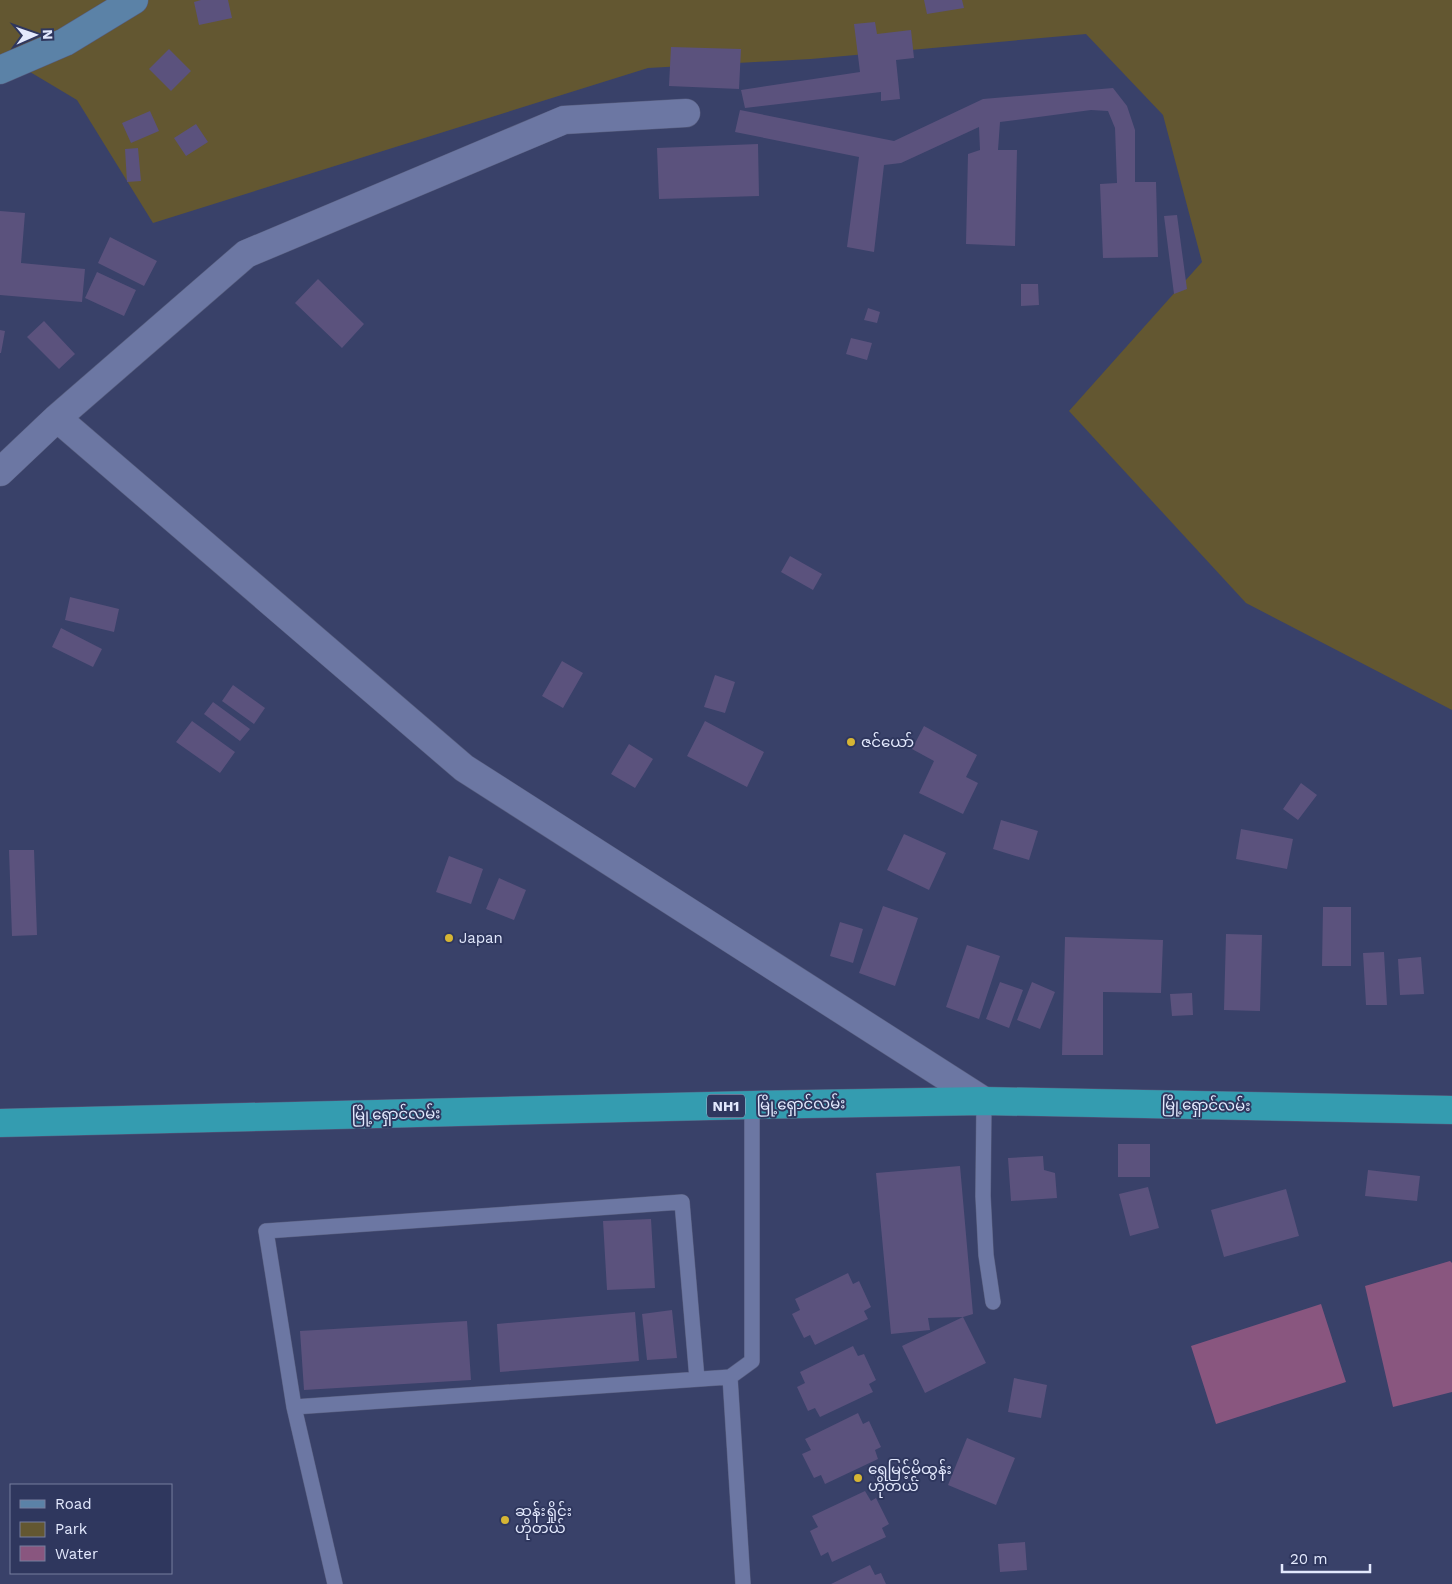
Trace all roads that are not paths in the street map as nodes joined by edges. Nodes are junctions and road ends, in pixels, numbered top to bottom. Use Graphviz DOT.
graph roads {
  1 [pos="134,0"];
  2 [pos="0,70"];
  3 [pos="686,113"];
  4 [pos="57,418"];
  5 [pos="0,472"];
  6 [pos="984,1101"];
  7 [pos="752,1105"];
  8 [pos="1452,1110"];
  9 [pos="0,1123"];
  10 [pos="993,1302"];
  11 [pos="730,1377"];
  12 [pos="697,1379"];
  13 [pos="294,1407"];
  14 [pos="335,1584"];
  15 [pos="744,1584"];
  1 -- 2 [label="street"];
  3 -- 4 [label="street"];
  4 -- 5 [label="street"];
  4 -- 6 [label="street"];
  6 -- 7 [label="highway, မြို့ရှောင်လမ်း / NH1"];
  6 -- 8 [label="highway, မြို့ရှောင်လမ်း / NH1"];
  6 -- 10 [label="lane"];
  7 -- 9 [label="highway, မြို့ရှောင်လမ်း / NH1"];
  7 -- 11 [label="lane"];
  11 -- 12 [label="lane"];
  11 -- 15 [label="lane"];
  12 -- 13 [label="lane"];
  12 -- 13 [label="lane"];
  13 -- 14 [label="lane"];
}
